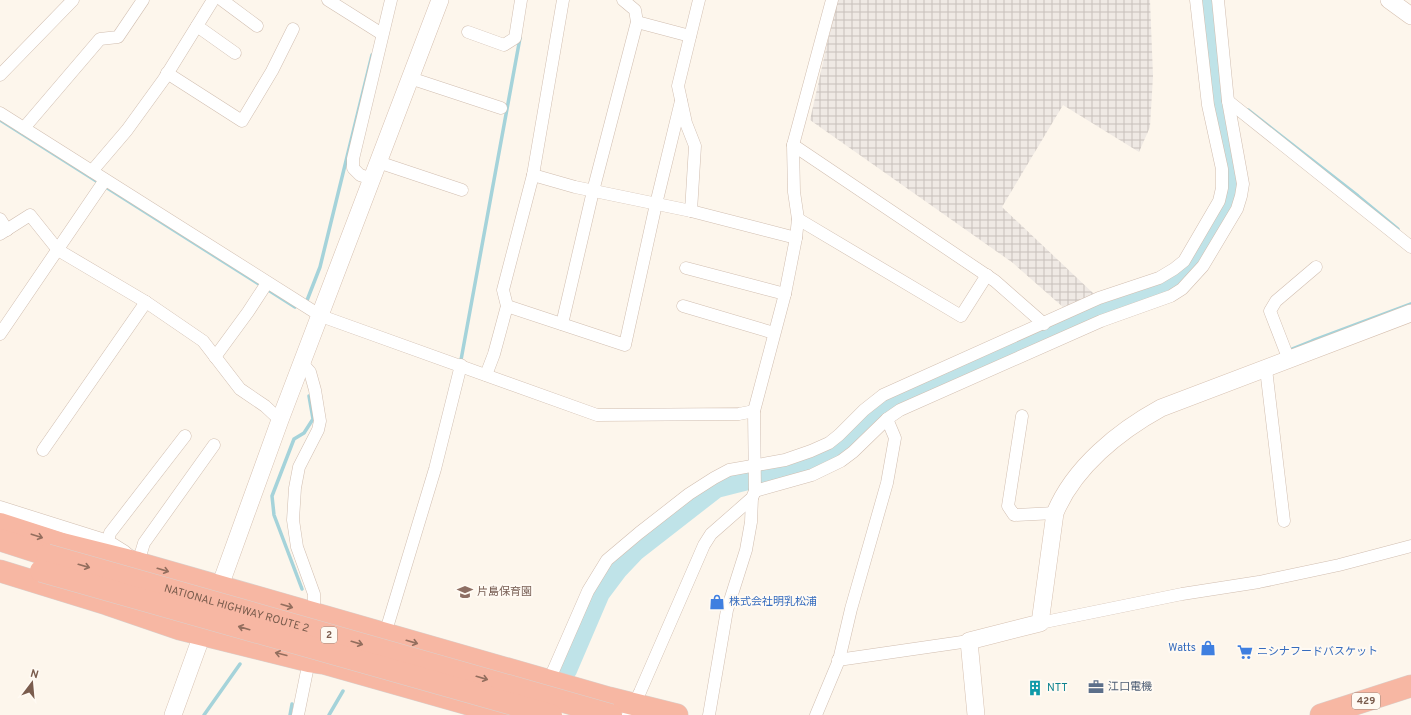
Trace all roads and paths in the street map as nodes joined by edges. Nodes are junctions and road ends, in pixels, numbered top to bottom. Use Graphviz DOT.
graph roads {
  1 [pos="72,0"];
  2 [pos="143,0"];
  3 [pos="213,0"];
  4 [pos="222,0"];
  5 [pos="328,0"];
  6 [pos="391,0"];
  7 [pos="440,0"];
  8 [pos="521,0"];
  9 [pos="563,0"];
  10 [pos="623,0"];
  11 [pos="699,0"];
  12 [pos="832,0"];
  13 [pos="1196,0"];
  14 [pos="1218,0"];
  15 [pos="1389,0"];
  16 [pos="1411,16"];
  17 [pos="637,22"];
  18 [pos="197,26"];
  19 [pos="258,26"];
  20 [pos="293,29"];
  21 [pos="468,32"];
  22 [pos="379,33"];
  23 [pos="690,36"];
  24 [pos="235,53"];
  25 [pos="167,73"];
  26 [pos="0,76"];
  27 [pos="410,78"];
  28 [pos="681,101"];
  29 [pos="1228,101"];
  30 [pos="501,108"];
  31 [pos="0,113"];
  32 [pos="24,128"];
  33 [pos="793,145"];
  34 [pos="378,162"];
  35 [pos="92,171"];
  36 [pos="533,176"];
  37 [pos="372,179"];
  38 [pos="103,184"];
  39 [pos="462,190"];
  40 [pos="594,191"];
  41 [pos="656,204"];
  42 [pos="691,211"];
  43 [pos="0,219"];
  44 [pos="798,219"];
  45 [pos="3,232"];
  46 [pos="796,238"];
  47 [pos="1411,246"];
  48 [pos="58,250"];
  49 [pos="1316,267"];
  50 [pos="686,268"];
  51 [pos="986,275"];
  52 [pos="264,287"];
  53 [pos="785,294"];
  54 [pos="146,302"];
  55 [pos="507,306"];
  56 [pos="683,306"];
  57 [pos="1411,312"];
  58 [pos="321,316"];
  59 [pos="562,324"];
  60 [pos="1044,324"];
  61 [pos="774,333"];
  62 [pos="0,334"];
  63 [pos="1287,355"];
  64 [pos="215,357"];
  65 [pos="302,363"];
  66 [pos="461,365"];
  67 [pos="1266,369"];
  68 [pos="486,375"];
  69 [pos="888,407"];
  70 [pos="754,411"];
  71 [pos="1022,416"];
  72 [pos="280,420"];
  73 [pos="185,436"];
  74 [pos="214,445"];
  75 [pos="43,450"];
  76 [pos="756,468"];
  77 [pos="754,491"];
  78 [pos="0,507"];
  79 [pos="1055,513"];
  80 [pos="1284,521"];
  81 [pos="0,524"];
  82 [pos="0,540"];
  83 [pos="108,541"];
  84 [pos="1411,546"];
  85 [pos="0,558"];
  86 [pos="44,563"];
  87 [pos="138,563"];
  88 [pos="0,571"];
  89 [pos="0,582"];
  90 [pos="219,586"];
  91 [pos="314,614"];
  92 [pos="1040,623"];
  93 [pos="180,629"];
  94 [pos="385,634"];
  95 [pos="203,635"];
  96 [pos="969,641"];
  97 [pos="838,660"];
  98 [pos="309,661"];
  99 [pos="549,680"];
  100 [pos="1411,686"];
  101 [pos="631,709"];
  102 [pos="1344,712"];
  103 [pos="173,715"];
  104 [pos="298,715"];
  105 [pos="507,715"];
  106 [pos="534,715"];
  107 [pos="551,715"];
  108 [pos="611,715"];
  109 [pos="677,715"];
  110 [pos="709,715"];
  111 [pos="816,715"];
  112 [pos="976,715"];
  113 [pos="1321,715"];
  1 -- 26 [label="street"];
  2 -- 32 [label="street"];
  3 -- 18 [label="street"];
  4 -- 19 [label="street"];
  5 -- 22 [label="street"];
  6 -- 22 [label="street"];
  7 -- 27 [label="street"];
  8 -- 21 [label="street"];
  9 -- 36 [label="street"];
  10 -- 17 [label="street"];
  11 -- 23 [label="street"];
  12 -- 33 [label="street"];
  13 -- 60 [label="street"];
  14 -- 29 [label="street"];
  15 -- 16 [label="street"];
  17 -- 23 [label="street"];
  17 -- 40 [label="street"];
  18 -- 24 [label="street"];
  18 -- 25 [label="street"];
  20 -- 25 [label="street"];
  22 -- 37 [label="street"];
  23 -- 28 [label="street"];
  25 -- 35 [label="street"];
  27 -- 30 [label="street"];
  27 -- 34 [label="street"];
  28 -- 41 [label="street"];
  28 -- 42 [label="street"];
  29 -- 47 [label="street"];
  29 -- 69 [label="street"];
  31 -- 32 [label="street"];
  32 -- 35 [label="street"];
  33 -- 44 [label="street"];
  33 -- 51 [label="street"];
  34 -- 37 [label="street"];
  34 -- 39 [label="street"];
  35 -- 38 [label="street"];
  36 -- 40 [label="street"];
  36 -- 55 [label="street"];
  37 -- 58 [label="street"];
  38 -- 48 [label="street"];
  38 -- 52 [label="street"];
  40 -- 41 [label="street"];
  40 -- 59 [label="street"];
  41 -- 42 [label="street"];
  41 -- 59 [label="street"];
  42 -- 46 [label="street"];
  43 -- 45 [label="street"];
  44 -- 46 [label="street"];
  44 -- 51 [label="street"];
  45 -- 48 [label="street"];
  46 -- 53 [label="street"];
  48 -- 54 [label="street"];
  48 -- 62 [label="street"];
  49 -- 63 [label="street"];
  50 -- 53 [label="street"];
  51 -- 60 [label="street"];
  52 -- 58 [label="street"];
  52 -- 64 [label="street"];
  53 -- 61 [label="street"];
  54 -- 64 [label="street"];
  54 -- 75 [label="street"];
  55 -- 59 [label="street"];
  55 -- 68 [label="street"];
  56 -- 61 [label="street"];
  57 -- 63 [label="street"];
  58 -- 65 [label="street"];
  58 -- 66 [label="street"];
  60 -- 69 [label="street"];
  61 -- 70 [label="street"];
  63 -- 67 [label="street"];
  64 -- 72 [label="street"];
  65 -- 72 [label="street"];
  65 -- 91 [label="street"];
  66 -- 68 [label="street"];
  66 -- 94 [label="street"];
  67 -- 79 [label="street"];
  67 -- 80 [label="street"];
  68 -- 70 [label="street"];
  69 -- 76 [label="street"];
  69 -- 77 [label="street"];
  69 -- 97 [label="street"];
  70 -- 76 [label="street"];
  71 -- 79 [label="street"];
  72 -- 90 [label="street"];
  73 -- 83 [label="street"];
  74 -- 87 [label="street"];
  76 -- 77 [label="street"];
  76 -- 99 [label="street"];
  77 -- 101 [label="street"];
  77 -- 110 [label="street"];
  78 -- 83 [label="street"];
  79 -- 92 [label="street"];
  81 -- 87 [label="highway, one-way"];
  82 -- 86 [label="highway, NATIONAL HIGHWAY ROUTE 2 / 2"];
  83 -- 87 [label="street"];
  84 -- 92 [label="street"];
  85 -- 86 [label="highway, NATIONAL HIGHWAY ROUTE 2 / 2"];
  107 -- 86 [label="highway, NATIONAL HIGHWAY ROUTE 2 / 2, one-way, bridge"];
  86 -- 108 [label="highway, NATIONAL HIGHWAY ROUTE 2 / 2, one-way, bridge"];
  87 -- 90 [label="highway, one-way"];
  88 -- 93 [label="highway"];
  89 -- 93 [label="street"];
  90 -- 91 [label="highway, one-way"];
  90 -- 95 [label="street"];
  91 -- 94 [label="highway"];
  92 -- 96 [label="street"];
  93 -- 95 [label="highway"];
  94 -- 99 [label="highway, one-way"];
  98 -- 95 [label="highway, one-way"];
  95 -- 103 [label="street"];
  96 -- 97 [label="street"];
  96 -- 112 [label="street"];
  97 -- 111 [label="street"];
  98 -- 104 [label="street"];
  98 -- 105 [label="highway"];
  99 -- 101 [label="highway"];
  99 -- 106 [label="street"];
  100 -- 102 [label="highway, 429"];
  101 -- 109 [label="highway"];
  102 -- 113 [label="highway, 429"];
}
